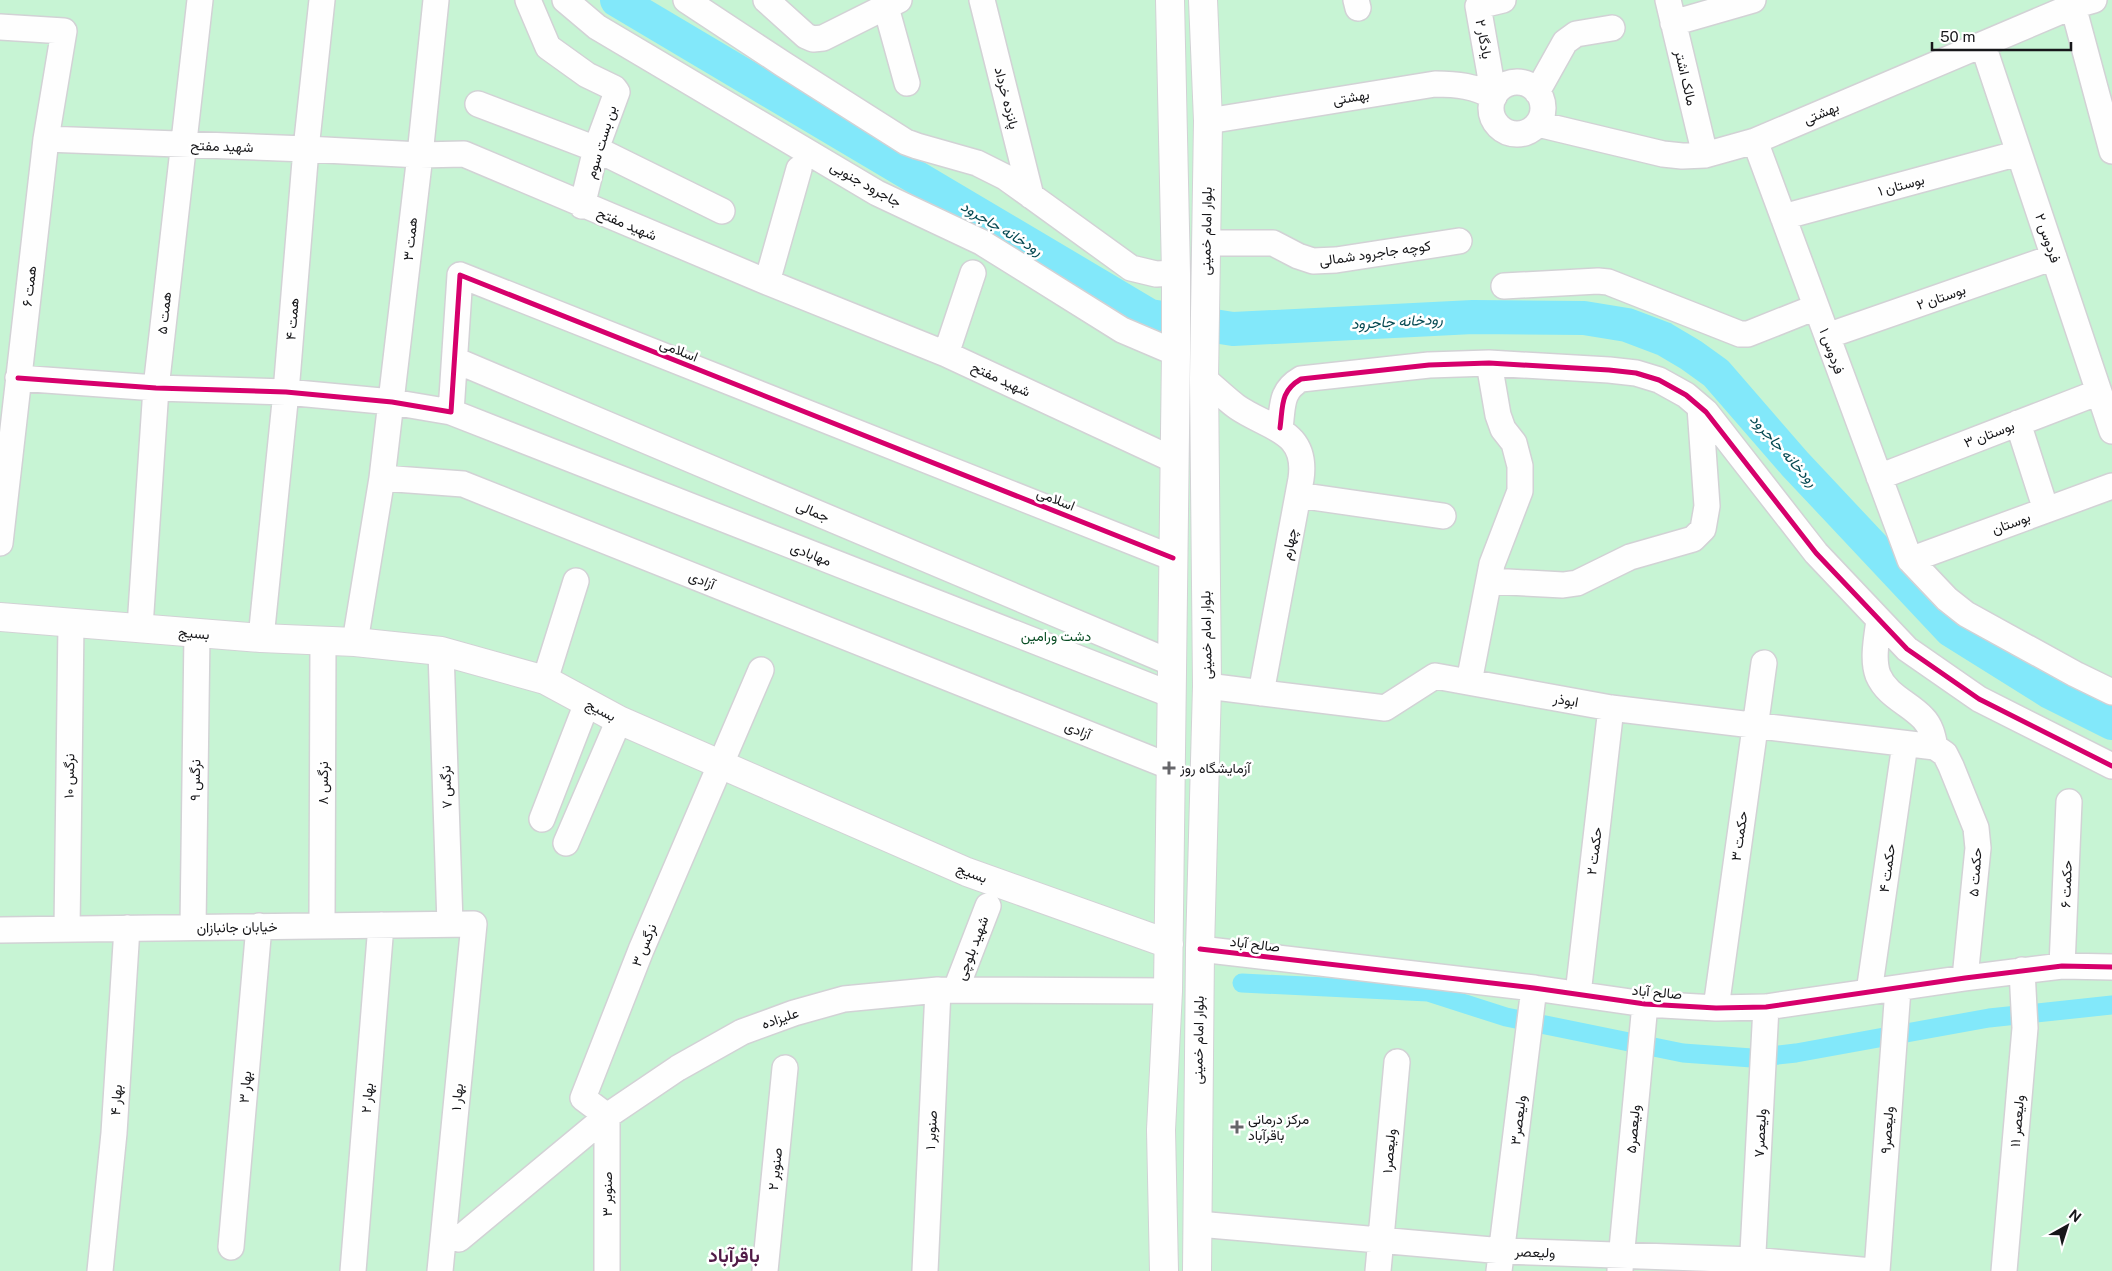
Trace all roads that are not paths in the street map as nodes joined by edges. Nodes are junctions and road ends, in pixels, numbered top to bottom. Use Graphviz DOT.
graph roads {
  1 [pos="200,0"];
  2 [pos="322,0"];
  3 [pos="436,0"];
  4 [pos="528,0"];
  5 [pos="565,0"];
  6 [pos="686,0"];
  7 [pos="766,0"];
  8 [pos="982,0"];
  9 [pos="1170,0"];
  10 [pos="1203,0"];
  11 [pos="1503,0"];
  12 [pos="1753,0"];
  13 [pos="890,2"];
  14 [pos="2083,3"];
  15 [pos="2035,11"];
  16 [pos="1671,12"];
  17 [pos="0,27"];
  18 [pos="1612,28"];
  19 [pos="1983,45"];
  20 [pos="907,83"];
  21 [pos="1537,92"];
  22 [pos="1494,97"];
  23 [pos="478,104"];
  24 [pos="1208,121"];
  25 [pos="1538,124"];
  26 [pos="46,139"];
  27 [pos="1755,141"];
  28 [pos="182,145"];
  29 [pos="306,149"];
  30 [pos="596,149"];
  31 [pos="2112,151"];
  32 [pos="2019,153"];
  33 [pos="420,155"];
  34 [pos="1705,155"];
  35 [pos="799,169"];
  36 [pos="1031,196"];
  37 [pos="582,206"];
  38 [pos="722,211"];
  39 [pos="1783,217"];
  40 [pos="1459,241"];
  41 [pos="1206,243"];
  42 [pos="2054,257"];
  43 [pos="973,273"];
  44 [pos="1176,273"];
  45 [pos="767,282"];
  46 [pos="1504,286"];
  47 [pos="1816,307"];
  48 [pos="1827,336"];
  49 [pos="946,354"];
  50 [pos="455,360"];
  51 [pos="1176,361"];
  52 [pos="1489,363"];
  53 [pos="18,378"];
  54 [pos="1204,379"];
  55 [pos="156,388"];
  56 [pos="286,392"];
  57 [pos="2099,392"];
  58 [pos="392,402"];
  59 [pos="1700,407"];
  60 [pos="451,412"];
  61 [pos="2018,423"];
  62 [pos="1280,428"];
  63 [pos="2112,430"];
  64 [pos="1174,460"];
  65 [pos="1879,477"];
  66 [pos="382,478"];
  67 [pos="2112,486"];
  68 [pos="1298,495"];
  69 [pos="2046,510"];
  70 [pos="1443,516"];
  71 [pos="0,543"];
  72 [pos="1173,558"];
  73 [pos="1910,560"];
  74 [pos="1489,580"];
  75 [pos="576,581"];
  76 [pos="0,617"];
  77 [pos="1879,620"];
  78 [pos="71,623"];
  79 [pos="140,627"];
  80 [pos="196,633"];
  81 [pos="261,638"];
  82 [pos="323,641"];
  83 [pos="355,642"];
  84 [pos="441,651"];
  85 [pos="1172,662"];
  86 [pos="1764,663"];
  87 [pos="761,670"];
  88 [pos="545,680"];
  89 [pos="1469,682"];
  90 [pos="1207,686"];
  91 [pos="2112,692"];
  92 [pos="1261,693"];
  93 [pos="1172,695"];
  94 [pos="587,703"];
  95 [pos="1611,708"];
  96 [pos="619,720"];
  97 [pos="1754,726"];
  98 [pos="1905,744"];
  99 [pos="1935,747"];
  100 [pos="720,765"];
  101 [pos="2112,766"];
  102 [pos="1171,767"];
  103 [pos="2069,802"];
  104 [pos="542,819"];
  105 [pos="566,843"];
  106 [pos="988,906"];
  107 [pos="462,924"];
  108 [pos="381,925"];
  109 [pos="259,926"];
  110 [pos="322,926"];
  111 [pos="193,927"];
  112 [pos="127,928"];
  113 [pos="67,929"];
  114 [pos="0,933"];
  115 [pos="1169,944"];
  116 [pos="1200,949"];
  117 [pos="2062,966"];
  118 [pos="2112,967"];
  119 [pos="2022,970"];
  120 [pos="1966,978"];
  121 [pos="1534,988"];
  122 [pos="1898,988"];
  123 [pos="947,990"];
  124 [pos="1168,991"];
  125 [pos="1868,992"];
  126 [pos="1578,994"];
  127 [pos="1645,1004"];
  128 [pos="1766,1007"];
  129 [pos="1716,1008"];
  130 [pos="1397,1062"];
  131 [pos="785,1068"];
  132 [pos="607,1116"];
  133 [pos="1198,1224"];
  134 [pos="460,1239"];
  135 [pos="1381,1241"];
  136 [pos="230,1248"];
  137 [pos="1501,1261"];
  138 [pos="1620,1263"];
  139 [pos="1752,1266"];
  140 [pos="100,1271"];
  141 [pos="353,1271"];
  142 [pos="440,1271"];
  143 [pos="607,1271"];
  144 [pos="765,1271"];
  145 [pos="925,1271"];
  146 [pos="1164,1271"];
  147 [pos="1197,1271"];
  148 [pos="1378,1271"];
  149 [pos="1872,1271"];
  150 [pos="1877,1271"];
  151 [pos="2004,1271"];
  1 -- 28 [label="street, همت ۵"];
  2 -- 29 [label="street, همت ۴"];
  3 -- 33 [label="street, همت ۳"];
  4 -- 30 [label="street, بن بست سوم"];
  5 -- 51 [label="street, جاجرود جنوبی"];
  6 -- 36 [label="street"];
  7 -- 13 [label="street"];
  8 -- 36 [label="street, پانزده خرداد"];
  9 -- 44 [label="main road"];
  10 -- 24 [label="main road, بلوار امام خمینی"];
  11 -- 22 [label="street, یادگار ۲"];
  12 -- 16 [label="street"];
  13 -- 20 [label="street"];
  14 -- 15 [label="street, بهشتی"];
  14 -- 31 [label="street"];
  15 -- 19 [label="street, بهشتی"];
  16 -- 34 [label="street, مالک اشتر"];
  17 -- 26 [label="street, همت ۶"];
  18 -- 21 [label="street"];
  19 -- 27 [label="street, بهشتی"];
  19 -- 32 [label="street, فردوس ۲"];
  21 -- 22 [label="street"];
  21 -- 25 [label="street"];
  22 -- 24 [label="street, بهشتی"];
  22 -- 25 [label="street"];
  23 -- 30 [label="street"];
  24 -- 41 [label="main road, بلوار امام خمینی"];
  25 -- 34 [label="street, بهشتی"];
  26 -- 28 [label="street, شهید مفتح"];
  26 -- 53 [label="street, همت ۶"];
  27 -- 34 [label="street, بهشتی"];
  27 -- 39 [label="street, فردوس ۱"];
  28 -- 29 [label="street, شهید مفتح"];
  28 -- 55 [label="street, همت ۵"];
  29 -- 33 [label="street, شهید مفتح"];
  29 -- 56 [label="street, همت ۴"];
  30 -- 37 [label="street, بن بست سوم"];
  30 -- 38 [label="street"];
  32 -- 39 [label="street, بوستان ۱"];
  32 -- 42 [label="street, فردوس ۲"];
  33 -- 37 [label="street, شهید مفتح"];
  33 -- 58 [label="street, همت ۳"];
  35 -- 45 [label="street"];
  36 -- 44 [label="street"];
  37 -- 45 [label="street, شهید مفتح"];
  39 -- 47 [label="street, فردوس ۱"];
  40 -- 41 [label="street, کوچه جاجرود شمالی"];
  41 -- 54 [label="main road, بلوار امام خمینی"];
  42 -- 48 [label="street, بوستان ۲"];
  42 -- 57 [label="street, فردوس ۲"];
  43 -- 49 [label="street"];
  44 -- 51 [label="main road"];
  45 -- 49 [label="street, شهید مفتح"];
  46 -- 47 [label="street"];
  47 -- 48 [label="street, فردوس ۱"];
  48 -- 65 [label="street, فردوس ۱"];
  49 -- 64 [label="street, شهید مفتح"];
  50 -- 60 [label="street, اسلامی"];
  50 -- 72 [label="street, اسلامی"];
  50 -- 85 [label="street, جمالی"];
  51 -- 64 [label="main road"];
  52 -- 59 [label="street"];
  52 -- 62 [label="street"];
  52 -- 74 [label="street"];
  53 -- 55 [label="street"];
  53 -- 71 [label="street, همت ۶"];
  54 -- 62 [label="street, چهارم"];
  54 -- 90 [label="main road, بلوار امام خمینی"];
  55 -- 56 [label="street"];
  55 -- 79 [label="street, همت ۵"];
  56 -- 58 [label="street"];
  56 -- 81 [label="street, همت ۴"];
  57 -- 61 [label="street, بوستان ۳"];
  57 -- 63 [label="street, فردوس ۲"];
  58 -- 60 [label="street"];
  58 -- 66 [label="street, همت ۳"];
  59 -- 74 [label="street"];
  59 -- 77 [label="street"];
  60 -- 93 [label="street, مهابادی"];
  61 -- 65 [label="street, بوستان ۳"];
  61 -- 69 [label="street"];
  62 -- 68 [label="street, چهارم"];
  64 -- 72 [label="main road"];
  65 -- 73 [label="street, فردوس ۱"];
  66 -- 83 [label="street"];
  66 -- 102 [label="street, آزادی"];
  67 -- 69 [label="street, بوستان"];
  68 -- 70 [label="street"];
  68 -- 92 [label="street, چهارم"];
  69 -- 73 [label="street, بوستان"];
  72 -- 85 [label="main road"];
  73 -- 91 [label="street"];
  74 -- 89 [label="street"];
  75 -- 88 [label="street"];
  76 -- 78 [label="main road, بسیج"];
  77 -- 99 [label="street"];
  77 -- 101 [label="street"];
  78 -- 79 [label="main road, بسیج"];
  78 -- 113 [label="street, نرگس ۱۰"];
  79 -- 80 [label="main road, بسیج"];
  80 -- 81 [label="main road, بسیج"];
  80 -- 111 [label="street, نرگس ۹"];
  81 -- 82 [label="main road, بسیج"];
  82 -- 83 [label="main road, بسیج"];
  82 -- 110 [label="street, نرگس ۸"];
  83 -- 84 [label="main road, بسیج"];
  84 -- 88 [label="main road, بسیج"];
  84 -- 107 [label="street, نرگس ۷"];
  85 -- 93 [label="main road"];
  86 -- 97 [label="street, حکمت ۳"];
  87 -- 100 [label="street"];
  88 -- 94 [label="main road, بسیج"];
  89 -- 92 [label="street, ابوذر"];
  89 -- 95 [label="street, ابوذر"];
  90 -- 92 [label="street, ابوذر"];
  90 -- 116 [label="main road, بلوار امام خمینی"];
  93 -- 102 [label="main road"];
  94 -- 96 [label="main road, بسیج"];
  94 -- 104 [label="street"];
  95 -- 97 [label="street, ابوذر"];
  95 -- 126 [label="street, حکمت ۲"];
  96 -- 100 [label="main road, بسیج"];
  96 -- 105 [label="street"];
  97 -- 98 [label="street, ابوذر"];
  97 -- 129 [label="street, حکمت ۳"];
  98 -- 99 [label="street, ابوذر"];
  98 -- 125 [label="street, حکمت ۴"];
  99 -- 120 [label="street, حکمت ۵"];
  100 -- 115 [label="main road, بسیج"];
  100 -- 132 [label="street, نرگس ۳"];
  102 -- 115 [label="main road"];
  103 -- 117 [label="street, حکمت ۶"];
  106 -- 123 [label="street, شهید بلوچی"];
  107 -- 108 [label="street, خیابان جانبازان"];
  107 -- 142 [label="street, بهار ۱"];
  108 -- 110 [label="street, خیابان جانبازان"];
  108 -- 141 [label="street, بهار ۲"];
  109 -- 110 [label="street, خیابان جانبازان"];
  109 -- 111 [label="street, خیابان جانبازان"];
  109 -- 136 [label="street, بهار ۳"];
  111 -- 112 [label="street, خیابان جانبازان"];
  112 -- 113 [label="street, خیابان جانبازان"];
  112 -- 140 [label="street, بهار ۴"];
  113 -- 114 [label="street, خیابان جانبازان"];
  115 -- 124 [label="main road"];
  116 -- 121 [label="street, صالح آباد"];
  116 -- 133 [label="main road, بلوار امام خمینی"];
  117 -- 118 [label="street, صالح آباد"];
  117 -- 119 [label="street, صالح آباد"];
  119 -- 120 [label="street, صالح آباد"];
  119 -- 151 [label="street, ولیعصر ۱۱"];
  120 -- 122 [label="street, صالح آباد"];
  121 -- 126 [label="street, صالح آباد"];
  121 -- 137 [label="street, ولیعصر۳"];
  122 -- 125 [label="street, صالح آباد"];
  122 -- 150 [label="street, ولیعصر۹"];
  123 -- 124 [label="street, علیزاده"];
  123 -- 132 [label="street, علیزاده"];
  123 -- 145 [label="street, صنوبر ۱"];
  124 -- 146 [label="main road"];
  125 -- 128 [label="street, صالح آباد"];
  126 -- 127 [label="street, صالح آباد"];
  127 -- 129 [label="street, صالح آباد"];
  127 -- 138 [label="street, ولیعصر۵"];
  128 -- 129 [label="street, صالح آباد"];
  128 -- 139 [label="street, ولیعصر۷"];
  130 -- 135 [label="street, ولیعصر۱"];
  131 -- 144 [label="street, صنوبر ۲"];
  132 -- 134 [label="street, علیزاده"];
  132 -- 143 [label="street, صنوبر ۳"];
  133 -- 135 [label="street, ولیعصر"];
  133 -- 147 [label="main road, بلوار امام خمینی"];
  135 -- 137 [label="street, ولیعصر"];
  135 -- 148 [label="street, ولیعصر۱"];
  137 -- 138 [label="street, ولیعصر"];
  138 -- 139 [label="street, ولیعصر"];
  139 -- 149 [label="street, ولیعصر"];
}
